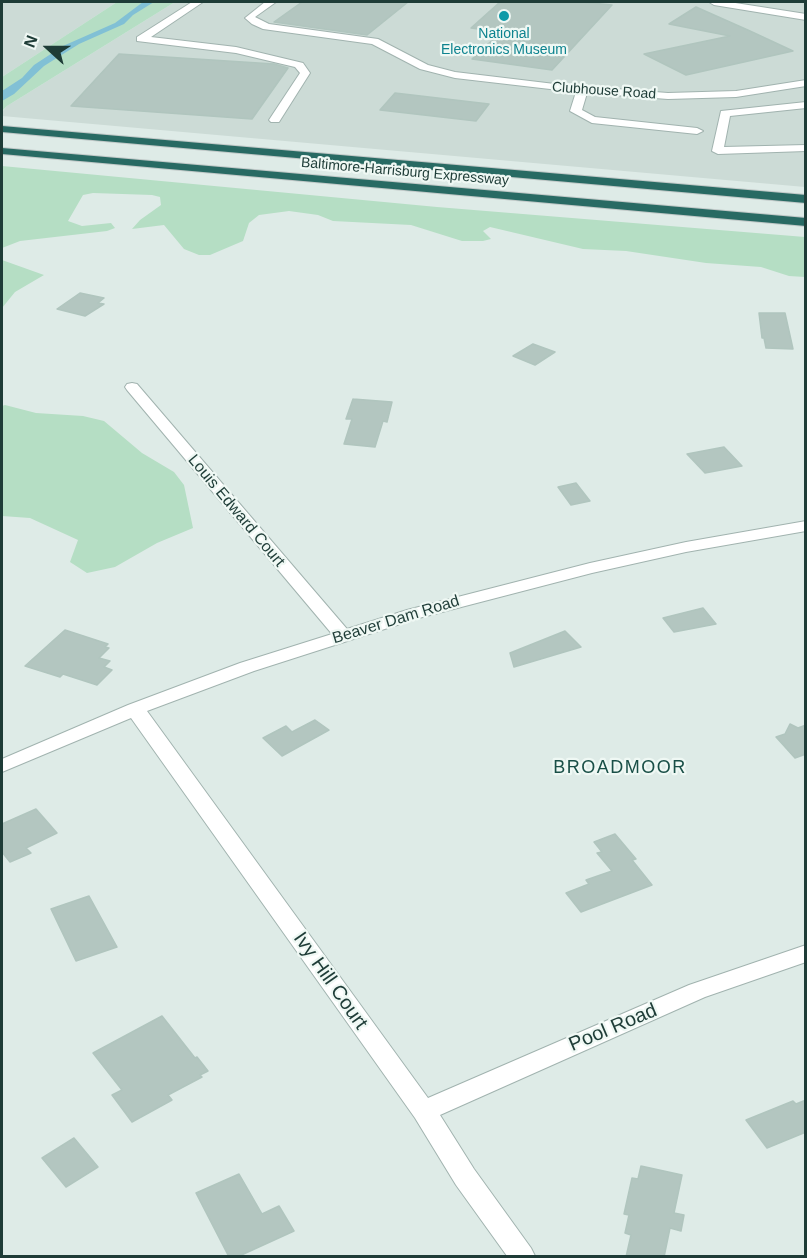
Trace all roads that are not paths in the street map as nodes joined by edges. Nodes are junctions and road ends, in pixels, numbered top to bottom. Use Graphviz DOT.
graph roads {
  1 [pos="198,2"];
  2 [pos="271,2"];
  3 [pos="714,2"];
  4 [pos="806,17"];
  5 [pos="803,85"];
  6 [pos="582,90"];
  7 [pos="806,105"];
  8 [pos="275,120"];
  9 [pos="2,129"];
  10 [pos="697,131"];
  11 [pos="806,148"];
  12 [pos="2,151"];
  13 [pos="806,199"];
  14 [pos="806,222"];
  15 [pos="132,387"];
  16 [pos="806,526"];
  17 [pos="342,635"];
  18 [pos="135,709"];
  19 [pos="2,766"];
  20 [pos="806,953"];
  21 [pos="424,1112"];
  22 [pos="522,1257"];
  1 -- 8 [label="street"];
  2 -- 6 [label="street, Clubhouse Road"];
  3 -- 4 [label="street"];
  5 -- 6 [label="street, Clubhouse Road"];
  6 -- 10 [label="street"];
  7 -- 11 [label="street"];
  9 -- 13 [label="highway, Baltimore-Harrisburg Expressway"];
  12 -- 14 [label="highway, Baltimore-Harrisburg Expressway"];
  15 -- 17 [label="street, Louis Edward Court"];
  16 -- 17 [label="street, Beaver Dam Road"];
  17 -- 18 [label="street, Beaver Dam Road"];
  18 -- 19 [label="street, Beaver Dam Road"];
  18 -- 21 [label="street, Ivy Hill Court"];
  20 -- 21 [label="street, Pool Road"];
  21 -- 22 [label="street, Ivy Hill Court"];
}
